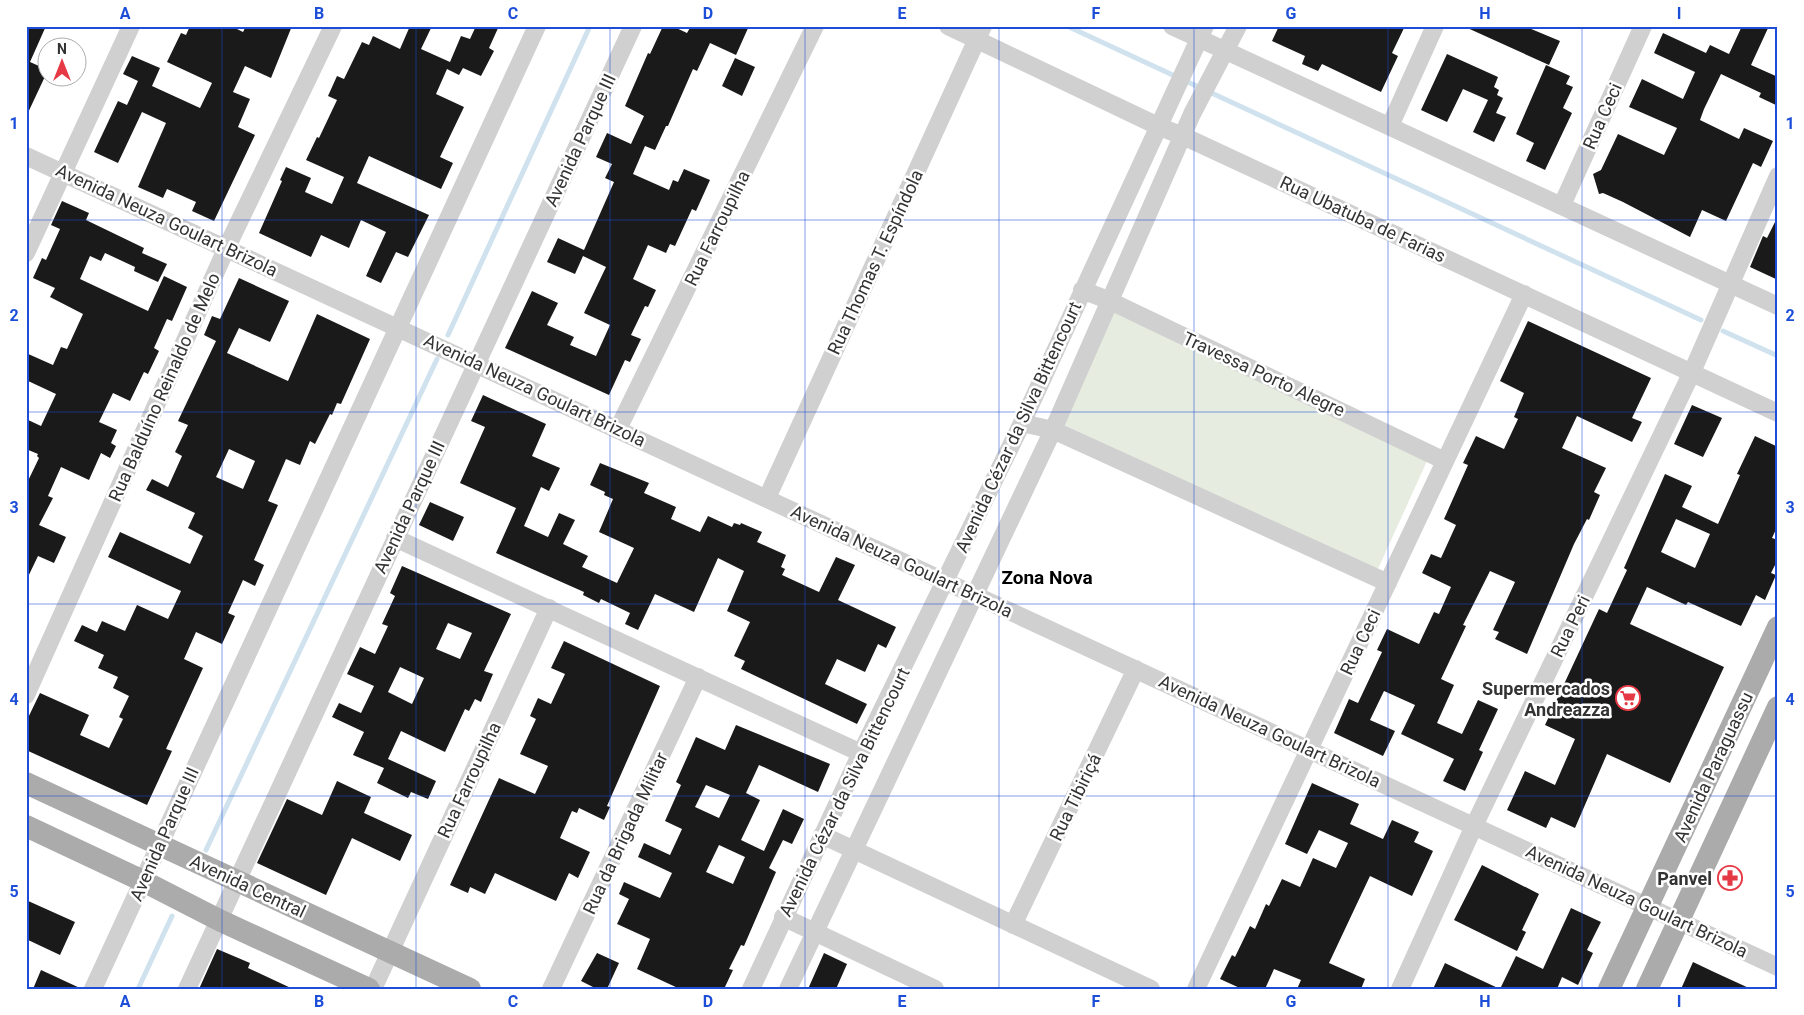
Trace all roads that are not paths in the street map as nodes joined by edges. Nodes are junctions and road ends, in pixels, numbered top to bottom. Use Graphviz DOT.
graph roads {
  1 [pos="131,26"];
  2 [pos="332,26"];
  3 [pos="537,26"];
  4 [pos="633,26"];
  5 [pos="815,26"];
  6 [pos="948,26"];
  7 [pos="1172,26"];
  8 [pos="1238,26"];
  9 [pos="1436,26"];
  10 [pos="1643,26"];
  11 [pos="980,33"];
  12 [pos="1199,40"];
  13 [pos="1226,51"];
  14 [pos="1164,120"];
  15 [pos="1390,126"];
  16 [pos="1183,136"];
  17 [pos="26,156"];
  18 [pos="64,172"];
  19 [pos="1778,176"];
  20 [pos="1562,205"];
  21 [pos="227,247"];
  22 [pos="26,254"];
  23 [pos="1729,283"];
  24 [pos="1082,290"];
  25 [pos="1524,294"];
  26 [pos="1108,300"];
  27 [pos="1778,306"];
  28 [pos="398,326"];
  29 [pos="476,363"];
  30 [pos="1692,372"];
  31 [pos="1778,413"];
  32 [pos="1022,423"];
  33 [pos="618,429"];
  34 [pos="1052,430"];
  35 [pos="1445,460"];
  36 [pos="767,498"];
  37 [pos="394,538"];
  38 [pos="946,582"];
  39 [pos="1388,583"];
  40 [pos="974,594"];
  41 [pos="548,608"];
  42 [pos="1778,627"];
  43 [pos="1136,669"];
  44 [pos="698,677"];
  45 [pos="26,695"];
  46 [pos="1778,708"];
  47 [pos="1309,749"];
  48 [pos="861,753"];
  49 [pos="26,783"];
  50 [pos="26,826"];
  51 [pos="1474,826"];
  52 [pos="822,835"];
  53 [pos="158,844"];
  54 [pos="853,850"];
  55 [pos="235,880"];
  56 [pos="143,881"];
  57 [pos="1648,906"];
  58 [pos="783,917"];
  59 [pos="219,920"];
  60 [pos="1679,921"];
  61 [pos="1013,925"];
  62 [pos="814,932"];
  63 [pos="389,952"];
  64 [pos="1778,967"];
  65 [pos="93,989"];
  66 [pos="187,989"];
  67 [pos="369,989"];
  68 [pos="373,989"];
  69 [pos="470,989"];
  70 [pos="551,989"];
  71 [pos="751,989"];
  72 [pos="788,989"];
  73 [pos="935,989"];
  74 [pos="1151,989"];
  75 [pos="1196,989"];
  76 [pos="1400,989"];
  77 [pos="1610,989"];
  78 [pos="1647,989"];
  1 -- 18 [label="street"];
  2 -- 21 [label="street, Rua Balduíno Reinaldo de Melo"];
  3 -- 28 [label="street, Avenida Parque III"];
  4 -- 29 [label="street, Avenida Parque III"];
  5 -- 33 [label="street, Rua Farroupilha"];
  6 -- 11 [label="street, Rua Ubatuba de Farias"];
  7 -- 12 [label="street"];
  8 -- 13 [label="street, Avenida Cézar da Silva Bittencourt"];
  9 -- 15 [label="street"];
  10 -- 20 [label="street, Rua Ceci"];
  11 -- 14 [label="street, Rua Ubatuba de Farias"];
  11 -- 36 [label="street, Rua Thomas T. Espíndola"];
  12 -- 13 [label="street"];
  12 -- 14 [label="street, Avenida Cézar da Silva Bittencourt"];
  13 -- 15 [label="street"];
  13 -- 16 [label="street, Avenida Cézar da Silva Bittencourt"];
  14 -- 16 [label="street, Rua Ubatuba de Farias"];
  14 -- 24 [label="street, Avenida Cézar da Silva Bittencourt"];
  15 -- 20 [label="street"];
  16 -- 25 [label="street, Rua Ubatuba de Farias"];
  16 -- 26 [label="street, Avenida Cézar da Silva Bittencourt"];
  17 -- 18 [label="street, Avenida Neuza Goulart Brizola"];
  18 -- 21 [label="street, Avenida Neuza Goulart Brizola"];
  18 -- 22 [label="street"];
  19 -- 23 [label="street"];
  20 -- 23 [label="street"];
  21 -- 28 [label="street, Avenida Neuza Goulart Brizola"];
  21 -- 45 [label="street, Rua Balduíno Reinaldo de Melo"];
  23 -- 27 [label="street"];
  23 -- 30 [label="street, Rua Peri"];
  24 -- 26 [label="street, Travessa Porto Alegre"];
  24 -- 32 [label="street, Avenida Cézar da Silva Bittencourt"];
  25 -- 30 [label="street, Rua Ubatuba de Farias"];
  25 -- 35 [label="street, Rua Ceci"];
  26 -- 34 [label="street, Avenida Cézar da Silva Bittencourt"];
  26 -- 35 [label="street, Travessa Porto Alegre"];
  28 -- 29 [label="street, Avenida Neuza Goulart Brizola"];
  28 -- 53 [label="street, Avenida Parque III"];
  29 -- 33 [label="street, Avenida Neuza Goulart Brizola"];
  29 -- 37 [label="street, Avenida Parque III"];
  30 -- 31 [label="street, Rua Ubatuba de Farias"];
  30 -- 51 [label="street, Rua Peri"];
  32 -- 34 [label="street"];
  32 -- 38 [label="street, Avenida Cézar da Silva Bittencourt"];
  33 -- 36 [label="street, Avenida Neuza Goulart Brizola"];
  34 -- 39 [label="street"];
  34 -- 40 [label="street, Avenida Cézar da Silva Bittencourt"];
  35 -- 39 [label="street, Rua Ceci"];
  36 -- 38 [label="street, Avenida Neuza Goulart Brizola"];
  37 -- 41 [label="street"];
  37 -- 55 [label="street, Avenida Parque III"];
  38 -- 40 [label="street, Avenida Neuza Goulart Brizola"];
  38 -- 48 [label="street, Avenida Cézar da Silva Bittencourt"];
  39 -- 47 [label="street, Rua Ceci"];
  40 -- 43 [label="street, Avenida Neuza Goulart Brizola"];
  40 -- 54 [label="street, Avenida Cézar da Silva Bittencourt"];
  41 -- 44 [label="street"];
  41 -- 63 [label="street, Rua Farroupilha"];
  42 -- 57 [label="main road, Avenida Paraguassu"];
  43 -- 47 [label="street, Avenida Neuza Goulart Brizola"];
  43 -- 61 [label="street, Rua Tibiriçá"];
  44 -- 48 [label="street"];
  44 -- 70 [label="street, Rua da Brigada Militar"];
  46 -- 60 [label="main road, Avenida Paraguassu"];
  47 -- 51 [label="street, Avenida Neuza Goulart Brizola"];
  47 -- 75 [label="street, Rua Ceci"];
  48 -- 52 [label="street, Avenida Cézar da Silva Bittencourt"];
  49 -- 53 [label="main road, Avenida Central"];
  50 -- 56 [label="main road"];
  51 -- 57 [label="street, Avenida Neuza Goulart Brizola"];
  51 -- 76 [label="street, Rua Peri"];
  52 -- 54 [label="street"];
  52 -- 58 [label="street, Avenida Cézar da Silva Bittencourt"];
  53 -- 55 [label="main road, Avenida Central"];
  53 -- 56 [label="street, Avenida Parque III"];
  54 -- 61 [label="street"];
  54 -- 62 [label="street, Avenida Cézar da Silva Bittencourt"];
  55 -- 59 [label="street, Avenida Parque III"];
  55 -- 63 [label="main road, Avenida Central"];
  56 -- 59 [label="main road"];
  56 -- 65 [label="street, Avenida Parque III"];
  57 -- 60 [label="street, Avenida Neuza Goulart Brizola"];
  57 -- 77 [label="main road, Avenida Paraguassu"];
  58 -- 62 [label="street"];
  58 -- 71 [label="street, Avenida Cézar da Silva Bittencourt"];
  59 -- 66 [label="street, Avenida Parque III"];
  59 -- 67 [label="main road"];
  60 -- 64 [label="street, Avenida Neuza Goulart Brizola"];
  60 -- 78 [label="main road, Avenida Paraguassu"];
  61 -- 74 [label="street"];
  62 -- 72 [label="street, Avenida Cézar da Silva Bittencourt"];
  62 -- 73 [label="street"];
  63 -- 68 [label="street, Rua Farroupilha"];
  63 -- 69 [label="main road, Avenida Central"];
}
